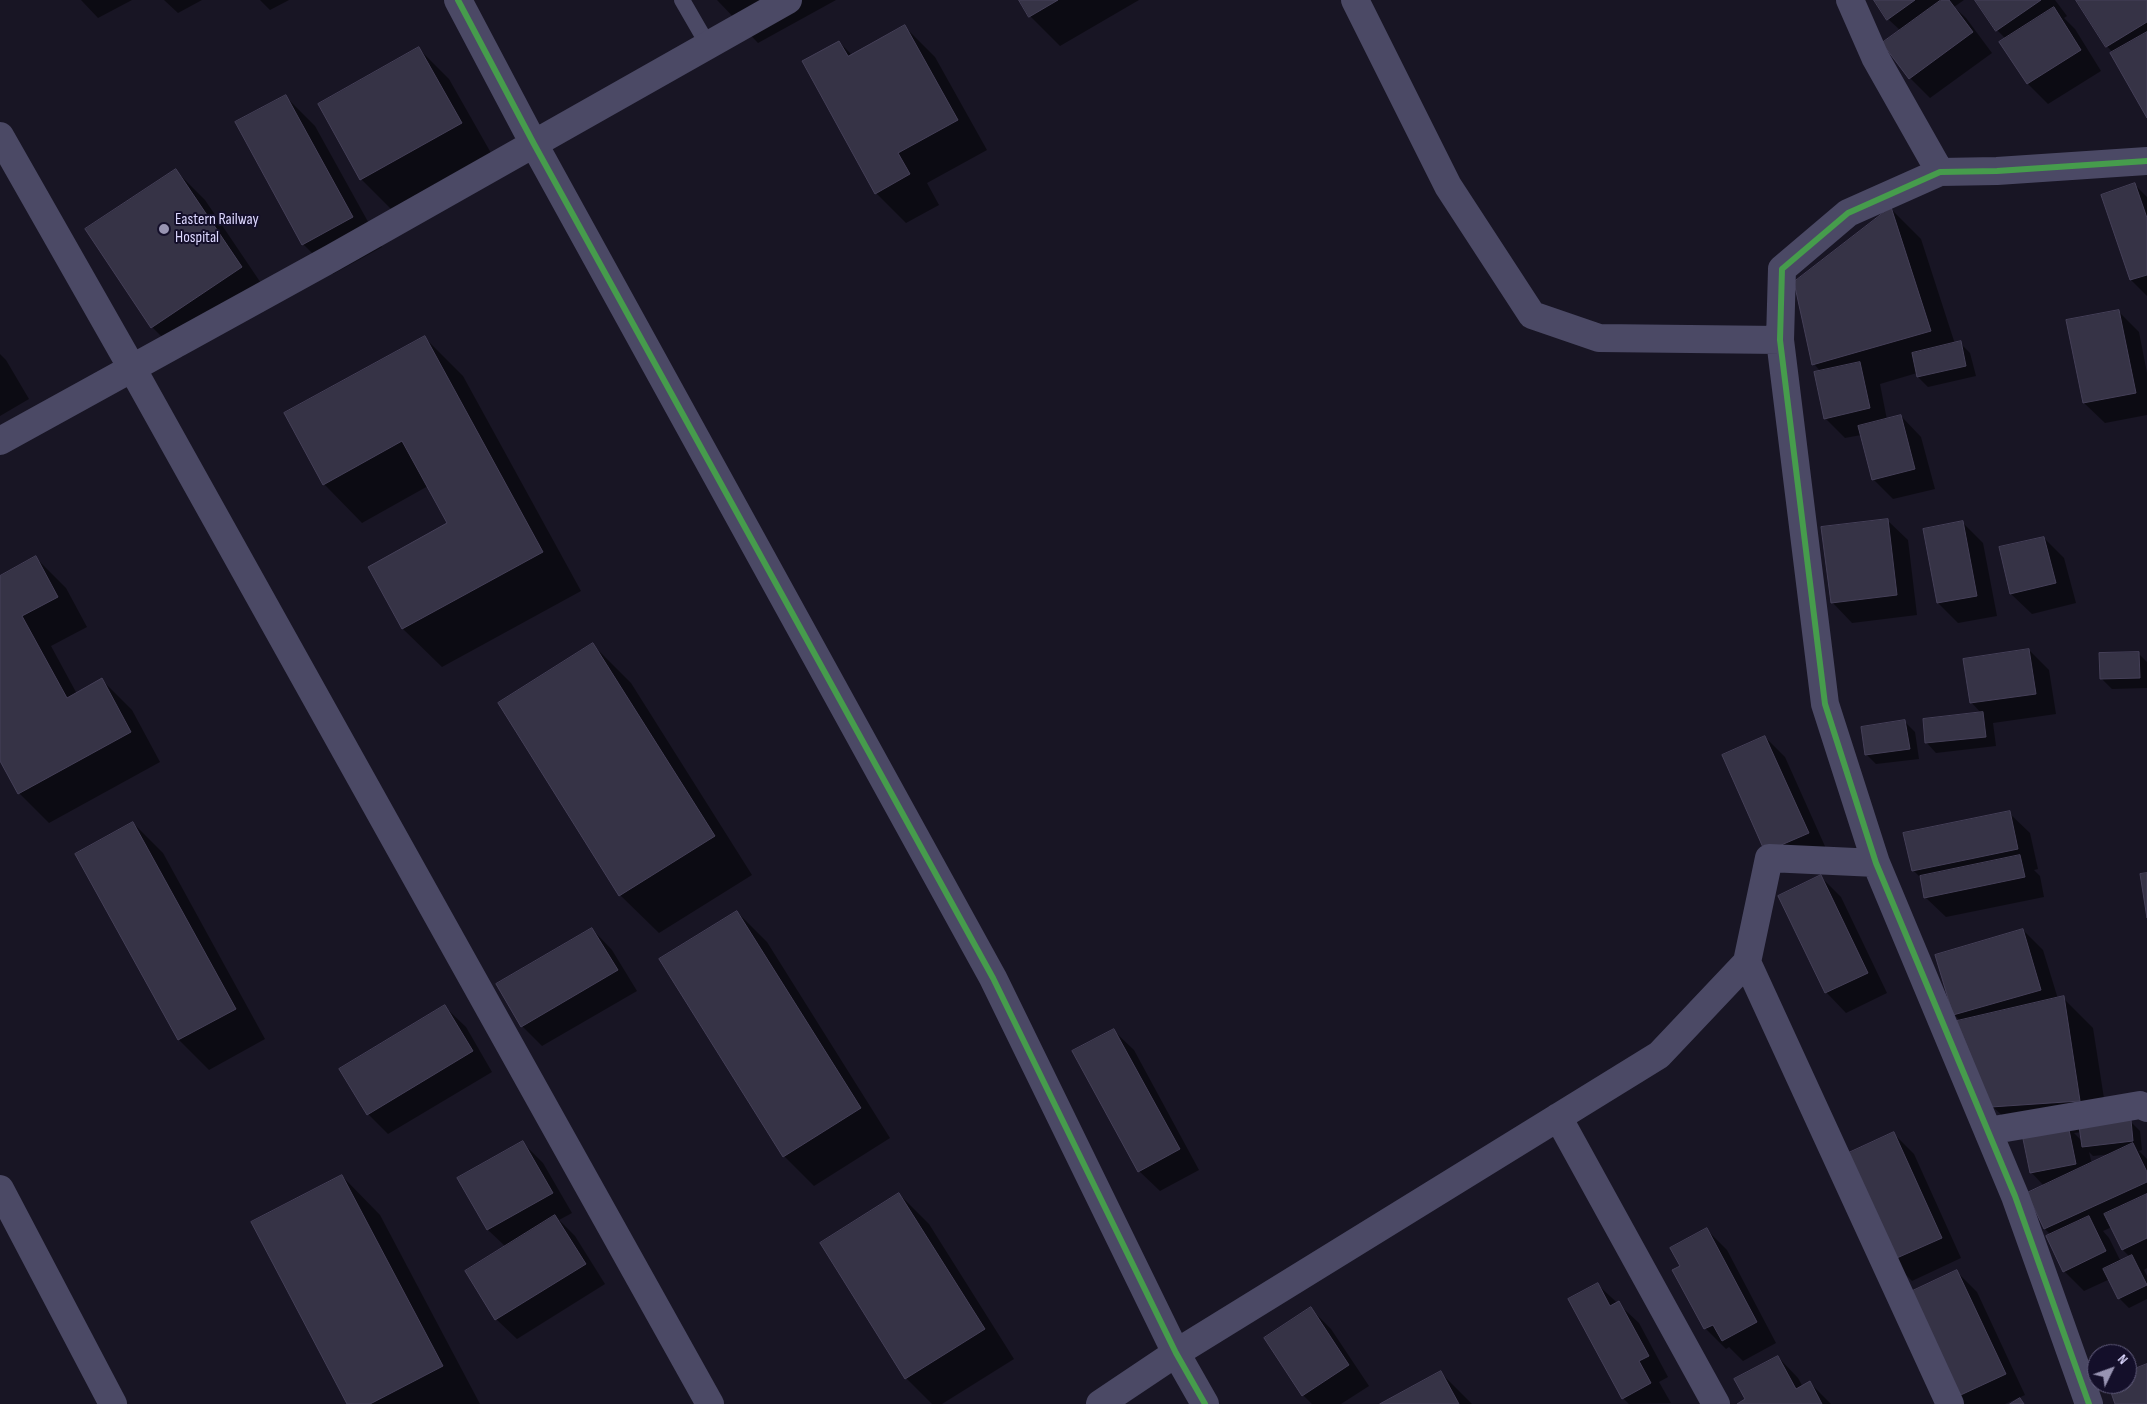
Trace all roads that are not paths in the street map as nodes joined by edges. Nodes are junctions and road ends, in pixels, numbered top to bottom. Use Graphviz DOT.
graph roads {
  1 [pos="458,0"];
  2 [pos="682,0"];
  3 [pos="788,0"];
  4 [pos="1355,0"];
  5 [pos="1850,0"];
  6 [pos="708,45"];
  7 [pos="0,136"];
  8 [pos="534,144"];
  9 [pos="2147,161"];
  10 [pos="1940,172"];
  11 [pos="1780,340"];
  12 [pos="132,368"];
  13 [pos="0,441"];
  14 [pos="1876,863"];
  15 [pos="1747,962"];
  16 [pos="2147,1108"];
  17 [pos="1558,1117"];
  18 [pos="1988,1131"];
  19 [pos="0,1189"];
  20 [pos="1176,1353"];
  21 [pos="113,1404"];
  22 [pos="710,1404"];
  23 [pos="1100,1404"];
  24 [pos="1205,1404"];
  25 [pos="1716,1404"];
  26 [pos="1950,1404"];
  27 [pos="2089,1404"];
  1 -- 8 [label="street"];
  2 -- 6 [label="lane"];
  3 -- 6 [label="street"];
  4 -- 11 [label="street"];
  5 -- 10 [label="street"];
  6 -- 8 [label="street"];
  7 -- 12 [label="street"];
  8 -- 12 [label="street"];
  8 -- 20 [label="street"];
  9 -- 10 [label="street"];
  10 -- 11 [label="street"];
  11 -- 14 [label="street"];
  12 -- 13 [label="street"];
  12 -- 22 [label="street"];
  14 -- 15 [label="street"];
  14 -- 18 [label="street"];
  15 -- 17 [label="street"];
  15 -- 26 [label="street"];
  16 -- 18 [label="street"];
  17 -- 20 [label="street"];
  17 -- 25 [label="street"];
  18 -- 27 [label="street"];
  19 -- 21 [label="street"];
  20 -- 23 [label="street"];
  20 -- 24 [label="street"];
}
